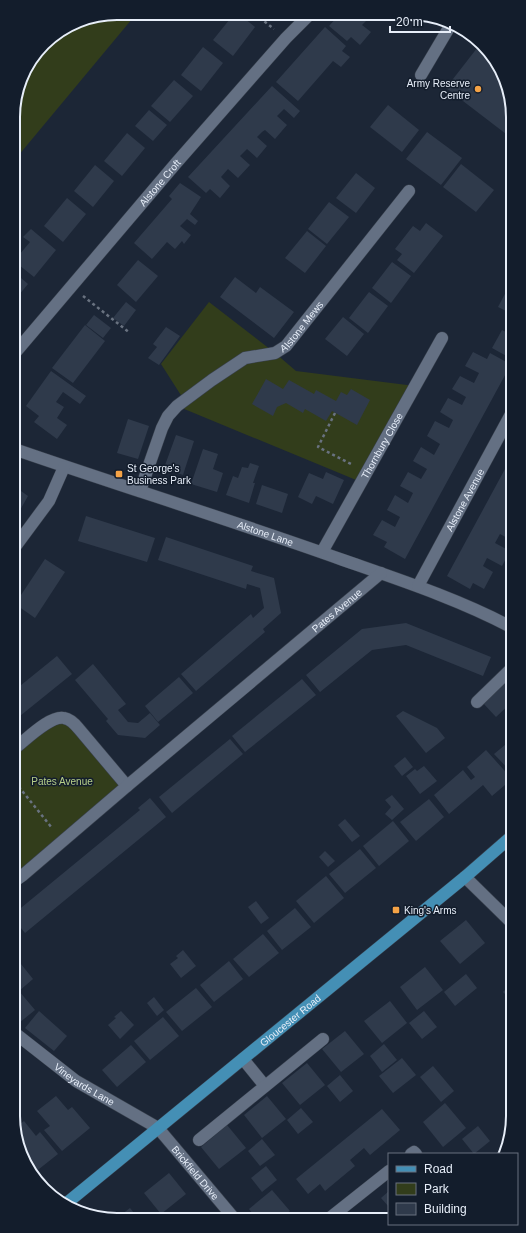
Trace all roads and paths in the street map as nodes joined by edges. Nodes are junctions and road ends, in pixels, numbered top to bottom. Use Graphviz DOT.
graph roads {
  1 [pos="263,20"];
  2 [pos="304,20"];
  3 [pos="449,28"];
  4 [pos="286,38"];
  5 [pos="420,75"];
  6 [pos="409,191"];
  7 [pos="70,287"];
  8 [pos="130,333"];
  9 [pos="442,338"];
  10 [pos="20,347"];
  11 [pos="335,413"];
  12 [pos="506,421"];
  13 [pos="20,451"];
  14 [pos="64,467"];
  15 [pos="367,472"];
  16 [pos="140,491"];
  17 [pos="20,540"];
  18 [pos="322,552"];
  19 [pos="380,573"];
  20 [pos="418,586"];
  21 [pos="506,626"];
  22 [pos="506,674"];
  23 [pos="477,702"];
  24 [pos="20,744"];
  25 [pos="127,786"];
  26 [pos="20,788"];
  27 [pos="506,841"];
  28 [pos="62,842"];
  29 [pos="20,877"];
  30 [pos="465,877"];
  31 [pos="506,916"];
  32 [pos="20,1037"];
  33 [pos="323,1038"];
  34 [pos="243,1058"];
  35 [pos="265,1086"];
  36 [pos="158,1128"];
  37 [pos="199,1140"];
  38 [pos="388,1172"];
  39 [pos="70,1200"];
  40 [pos="230,1213"];
  41 [pos="336,1213"];
  1 -- 4 [label="path"];
  2 -- 4 [label="street, Alstone Croft"];
  3 -- 5 [label="street"];
  4 -- 7 [label="street, Alstone Croft"];
  6 -- 16 [label="street, Alstone Mews"];
  7 -- 8 [label="path"];
  7 -- 10 [label="street, Alstone Croft"];
  9 -- 15 [label="street, Thornbury Close"];
  11 -- 15 [label="path"];
  12 -- 20 [label="street, Alstone Avenue"];
  13 -- 14 [label="street, Alstone Lane"];
  14 -- 16 [label="street, Alstone Lane"];
  14 -- 17 [label="street"];
  15 -- 18 [label="street, Thornbury Close"];
  16 -- 18 [label="street, Alstone Lane"];
  18 -- 19 [label="street, Alstone Lane"];
  19 -- 20 [label="street, Alstone Lane"];
  19 -- 25 [label="street, Pates Avenue"];
  20 -- 21 [label="street, Alstone Lane"];
  22 -- 23 [label="street"];
  24 -- 25 [label="street"];
  25 -- 28 [label="street, Pates Avenue"];
  26 -- 28 [label="path"];
  27 -- 30 [label="main road, Gloucester Road"];
  28 -- 29 [label="street, Pates Avenue"];
  30 -- 31 [label="street"];
  30 -- 34 [label="main road, Gloucester Road"];
  32 -- 36 [label="street, Vineyards Lane"];
  33 -- 35 [label="street"];
  34 -- 35 [label="street"];
  34 -- 36 [label="main road, Gloucester Road"];
  35 -- 37 [label="street"];
  36 -- 39 [label="main road, Gloucester Road"];
  36 -- 40 [label="street, Brickfield Drive"];
  38 -- 41 [label="street"];
}
